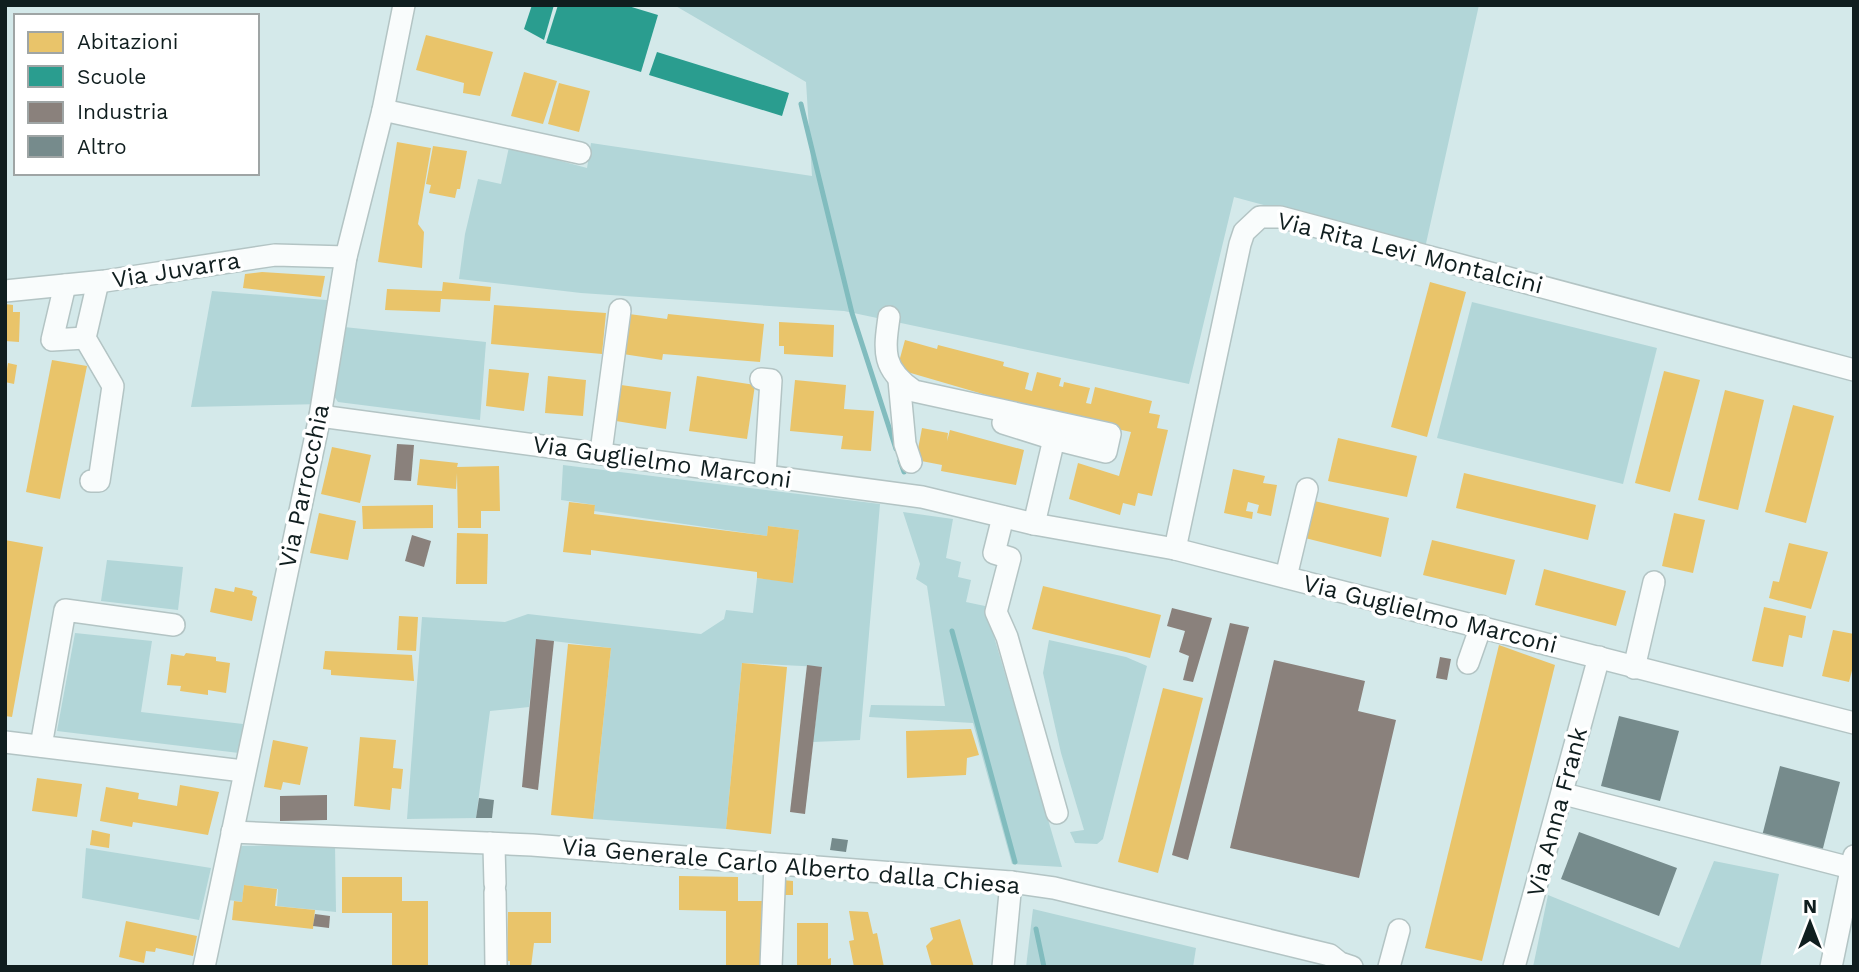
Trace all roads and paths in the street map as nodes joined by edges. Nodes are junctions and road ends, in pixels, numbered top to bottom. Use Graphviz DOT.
graph roads {
  1 [pos="404,5"];
  2 [pos="383,110"];
  3 [pos="580,153"];
  4 [pos="346,257"];
  5 [pos="98,282"];
  6 [pos="65,285"];
  7 [pos="5,291"];
  8 [pos="620,310"];
  9 [pos="889,317"];
  10 [pos="85,338"];
  11 [pos="1854,370"];
  12 [pos="761,379"];
  13 [pos="899,380"];
  14 [pos="320,416"];
  15 [pos="601,452"];
  16 [pos="911,462"];
  17 [pos="765,476"];
  18 [pos="91,481"];
  19 [pos="1307,489"];
  20 [pos="1003,517"];
  21 [pos="1034,524"];
  22 [pos="1175,549"];
  23 [pos="1286,577"];
  24 [pos="1654,582"];
  25 [pos="174,625"];
  26 [pos="1480,626"];
  27 [pos="1599,657"];
  28 [pos="1468,663"];
  29 [pos="1634,668"];
  30 [pos="1854,723"];
  31 [pos="5,742"];
  32 [pos="41,746"];
  33 [pos="243,771"];
  34 [pos="1564,794"];
  35 [pos="1057,813"];
  36 [pos="232,832"];
  37 [pos="491,843"];
  38 [pos="1852,862"];
  39 [pos="775,863"];
  40 [pos="1011,882"];
  41 [pos="1399,930"];
  42 [pos="1344,966"];
  43 [pos="204,967"];
  44 [pos="496,967"];
  45 [pos="771,967"];
  46 [pos="1003,967"];
  47 [pos="1389,967"];
  48 [pos="1514,967"];
  49 [pos="1831,967"];
  1 -- 2 [label="street, Via Parrocchia"];
  2 -- 3 [label="street"];
  2 -- 4 [label="street, Via Parrocchia"];
  4 -- 5 [label="street, Via Juvarra"];
  4 -- 14 [label="street, Via Parrocchia"];
  5 -- 6 [label="street, Via Juvarra"];
  5 -- 10 [label="street"];
  6 -- 7 [label="street, Via Juvarra"];
  6 -- 10 [label="street"];
  8 -- 15 [label="street"];
  9 -- 13 [label="street"];
  10 -- 18 [label="street"];
  11 -- 22 [label="street, Via Rita Levi Montalcini"];
  12 -- 17 [label="street"];
  13 -- 16 [label="street"];
  13 -- 21 [label="street"];
  14 -- 15 [label="street, Via Guglielmo Marconi"];
  14 -- 33 [label="street, Via Parrocchia"];
  15 -- 17 [label="street, Via Guglielmo Marconi"];
  17 -- 20 [label="street, Via Guglielmo Marconi"];
  19 -- 23 [label="street"];
  20 -- 21 [label="street, Via Guglielmo Marconi"];
  20 -- 35 [label="street"];
  21 -- 22 [label="street, Via Guglielmo Marconi"];
  22 -- 23 [label="street, Via Guglielmo Marconi"];
  23 -- 26 [label="street, Via Guglielmo Marconi"];
  24 -- 29 [label="street"];
  25 -- 32 [label="street"];
  26 -- 27 [label="street, Via Guglielmo Marconi"];
  26 -- 28 [label="street"];
  27 -- 29 [label="street, Via Guglielmo Marconi"];
  27 -- 34 [label="street, Via Anna Frank"];
  29 -- 30 [label="street, Via Guglielmo Marconi"];
  31 -- 32 [label="street"];
  32 -- 33 [label="street"];
  33 -- 36 [label="street, Via Parrocchia"];
  34 -- 38 [label="street"];
  34 -- 48 [label="street, Via Anna Frank"];
  36 -- 37 [label="street, Via Generale Carlo Alberto dalla Chiesa"];
  36 -- 43 [label="street, Via Parrocchia"];
  37 -- 39 [label="street, Via Generale Carlo Alberto dalla Chiesa"];
  37 -- 44 [label="street"];
  38 -- 49 [label="street"];
  39 -- 40 [label="street, Via Generale Carlo Alberto dalla Chiesa"];
  39 -- 45 [label="street"];
  40 -- 42 [label="street, Via Generale Carlo Alberto dalla Chiesa"];
  40 -- 46 [label="street"];
  41 -- 47 [label="street"];
}
